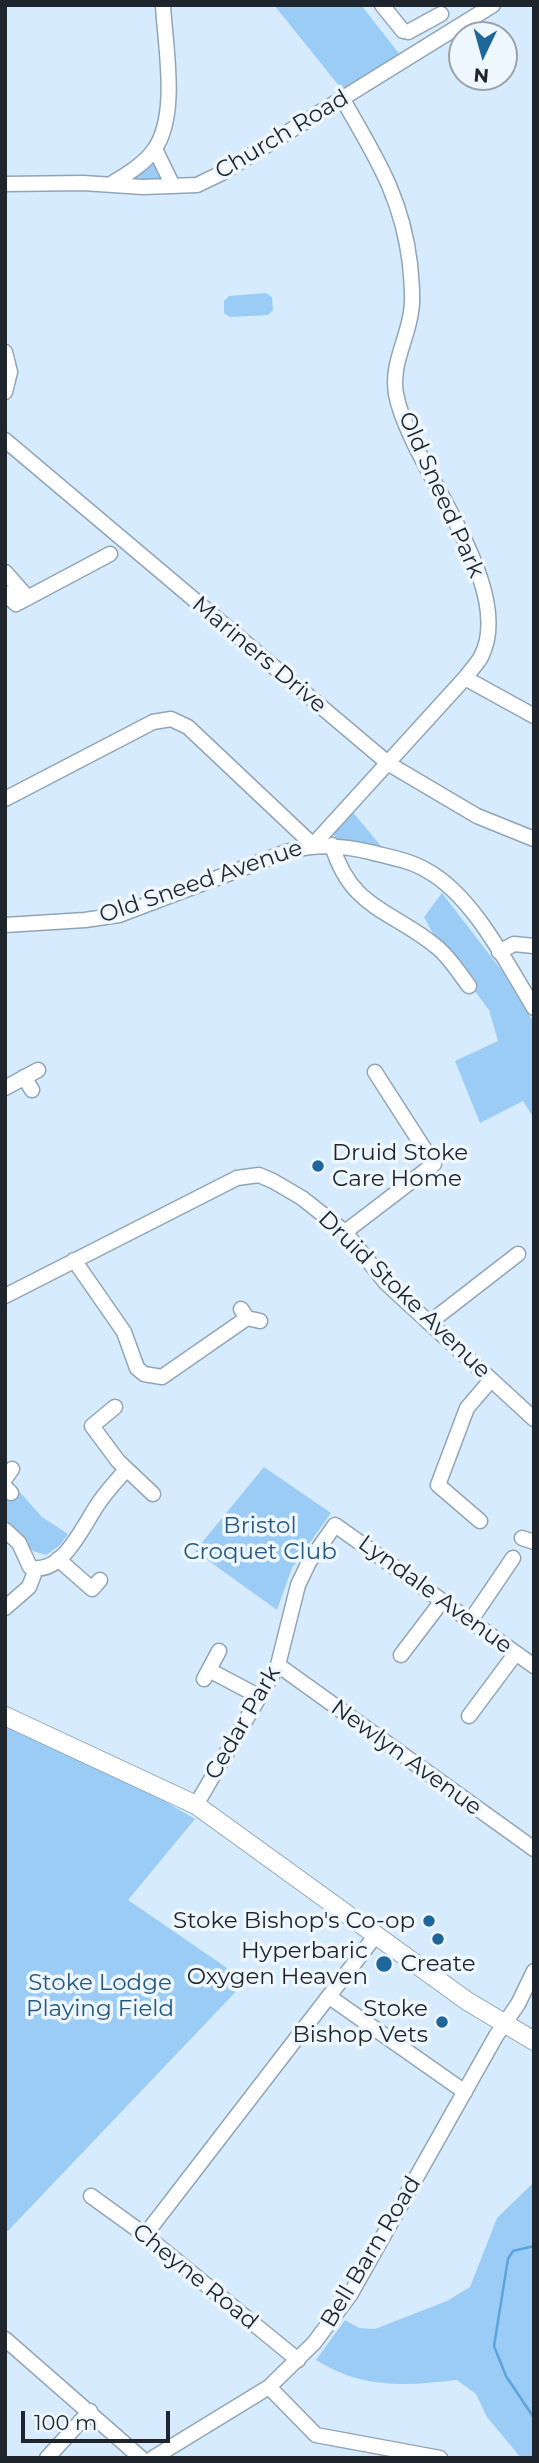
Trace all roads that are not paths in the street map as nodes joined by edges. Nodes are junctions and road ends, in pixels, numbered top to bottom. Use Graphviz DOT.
graph roads {
  1 [pos="163,5"];
  2 [pos="382,5"];
  3 [pos="493,5"];
  4 [pos="441,14"];
  5 [pos="426,23"];
  6 [pos="436,39"];
  7 [pos="342,98"];
  8 [pos="155,149"];
  9 [pos="5,184"];
  10 [pos="111,184"];
  11 [pos="173,186"];
  12 [pos="5,352"];
  13 [pos="5,393"];
  14 [pos="5,440"];
  15 [pos="110,554"];
  16 [pos="5,572"];
  17 [pos="5,593"];
  18 [pos="28,598"];
  19 [pos="465,678"];
  20 [pos="534,716"];
  21 [pos="389,764"];
  22 [pos="5,799"];
  23 [pos="534,839"];
  24 [pos="313,845"];
  25 [pos="332,845"];
  26 [pos="5,925"];
  27 [pos="534,946"];
  28 [pos="499,952"];
  29 [pos="469,986"];
  30 [pos="534,1008"];
  31 [pos="375,1072"];
  32 [pos="31,1079"];
  33 [pos="5,1088"];
  34 [pos="345,1232"];
  35 [pos="517,1254"];
  36 [pos="74,1260"];
  37 [pos="5,1296"];
  38 [pos="250,1316"];
  39 [pos="429,1323"];
  40 [pos="491,1380"];
  41 [pos="114,1407"];
  42 [pos="534,1419"];
  43 [pos="126,1470"];
  44 [pos="153,1494"];
  45 [pos="480,1521"];
  46 [pos="335,1525"];
  47 [pos="5,1530"];
  48 [pos="58,1559"];
  49 [pos="506,1562"];
  50 [pos="36,1569"];
  51 [pos="100,1580"];
  52 [pos="442,1601"];
  53 [pos="5,1608"];
  54 [pos="471,1620"];
  55 [pos="410,1649"];
  56 [pos="219,1651"];
  57 [pos="516,1653"];
  58 [pos="278,1665"];
  59 [pos="534,1666"];
  60 [pos="260,1697"];
  61 [pos="478,1711"];
  62 [pos="5,1716"];
  63 [pos="196,1805"];
  64 [pos="534,1849"];
  65 [pos="376,1935"];
  66 [pos="534,1971"];
  67 [pos="331,1998"];
  68 [pos="505,2024"];
  69 [pos="534,2041"];
  70 [pos="465,2092"];
  71 [pos="91,2196"];
  72 [pos="145,2235"];
  73 [pos="5,2339"];
  74 [pos="298,2360"];
  75 [pos="269,2387"];
  76 [pos="90,2412"];
  77 [pos="47,2458"];
  78 [pos="141,2458"];
  79 [pos="153,2458"];
  80 [pos="440,2458"];
  1 -- 8 [label="street"];
  2 -- 5 [label="street"];
  3 -- 6 [label="street, Church Road"];
  4 -- 5 [label="street"];
  5 -- 6 [label="street"];
  6 -- 7 [label="street, Church Road"];
  7 -- 11 [label="street, Church Road"];
  7 -- 19 [label="street, Old Sneed Park"];
  8 -- 10 [label="street"];
  8 -- 11 [label="street"];
  9 -- 10 [label="street, Church Road"];
  10 -- 11 [label="street, Church Road"];
  12 -- 13 [label="street"];
  14 -- 21 [label="street, Mariners Drive"];
  15 -- 18 [label="street"];
  16 -- 18 [label="street"];
  17 -- 18 [label="street"];
  19 -- 20 [label="street"];
  19 -- 21 [label="street, Old Sneed Park"];
  21 -- 23 [label="street, Mariners Drive"];
  21 -- 24 [label="street, Old Sneed Park"];
  22 -- 24 [label="street"];
  24 -- 25 [label="street"];
  24 -- 26 [label="street, Old Sneed Avenue"];
  25 -- 28 [label="street"];
  25 -- 29 [label="street"];
  27 -- 28 [label="street"];
  28 -- 30 [label="street"];
  31 -- 34 [label="street"];
  32 -- 33 [label="street"];
  34 -- 36 [label="street, Druid Stoke Avenue"];
  34 -- 39 [label="street, Druid Stoke Avenue"];
  35 -- 39 [label="street"];
  36 -- 37 [label="street, Druid Stoke Avenue"];
  36 -- 38 [label="street"];
  39 -- 40 [label="street, Druid Stoke Avenue"];
  40 -- 42 [label="street, Druid Stoke Avenue"];
  40 -- 45 [label="street"];
  41 -- 43 [label="street"];
  43 -- 44 [label="street"];
  43 -- 48 [label="street"];
  46 -- 52 [label="street, Lyndale Avenue"];
  46 -- 58 [label="street, Cedar Park"];
  47 -- 50 [label="street"];
  48 -- 50 [label="street"];
  48 -- 51 [label="street"];
  49 -- 54 [label="street"];
  50 -- 53 [label="street"];
  52 -- 54 [label="street, Lyndale Avenue"];
  52 -- 55 [label="street"];
  54 -- 57 [label="street, Lyndale Avenue"];
  56 -- 60 [label="street"];
  57 -- 59 [label="street, Lyndale Avenue"];
  57 -- 61 [label="street"];
  58 -- 60 [label="street, Cedar Park"];
  58 -- 64 [label="street, Newlyn Avenue"];
  60 -- 63 [label="street, Cedar Park"];
  62 -- 63 [label="main road"];
  63 -- 65 [label="main road"];
  65 -- 67 [label="street"];
  65 -- 68 [label="main road"];
  66 -- 68 [label="street, Bell Barn Road"];
  67 -- 70 [label="street"];
  67 -- 72 [label="street"];
  68 -- 69 [label="main road"];
  68 -- 70 [label="street, Bell Barn Road"];
  70 -- 74 [label="street, Bell Barn Road"];
  71 -- 72 [label="street, Cheyne Road"];
  72 -- 74 [label="street, Cheyne Road"];
  73 -- 76 [label="street"];
  74 -- 75 [label="street, Bell Barn Road"];
  75 -- 79 [label="street, Bell Barn Road"];
  75 -- 80 [label="street"];
  76 -- 77 [label="street"];
  76 -- 78 [label="street"];
}
